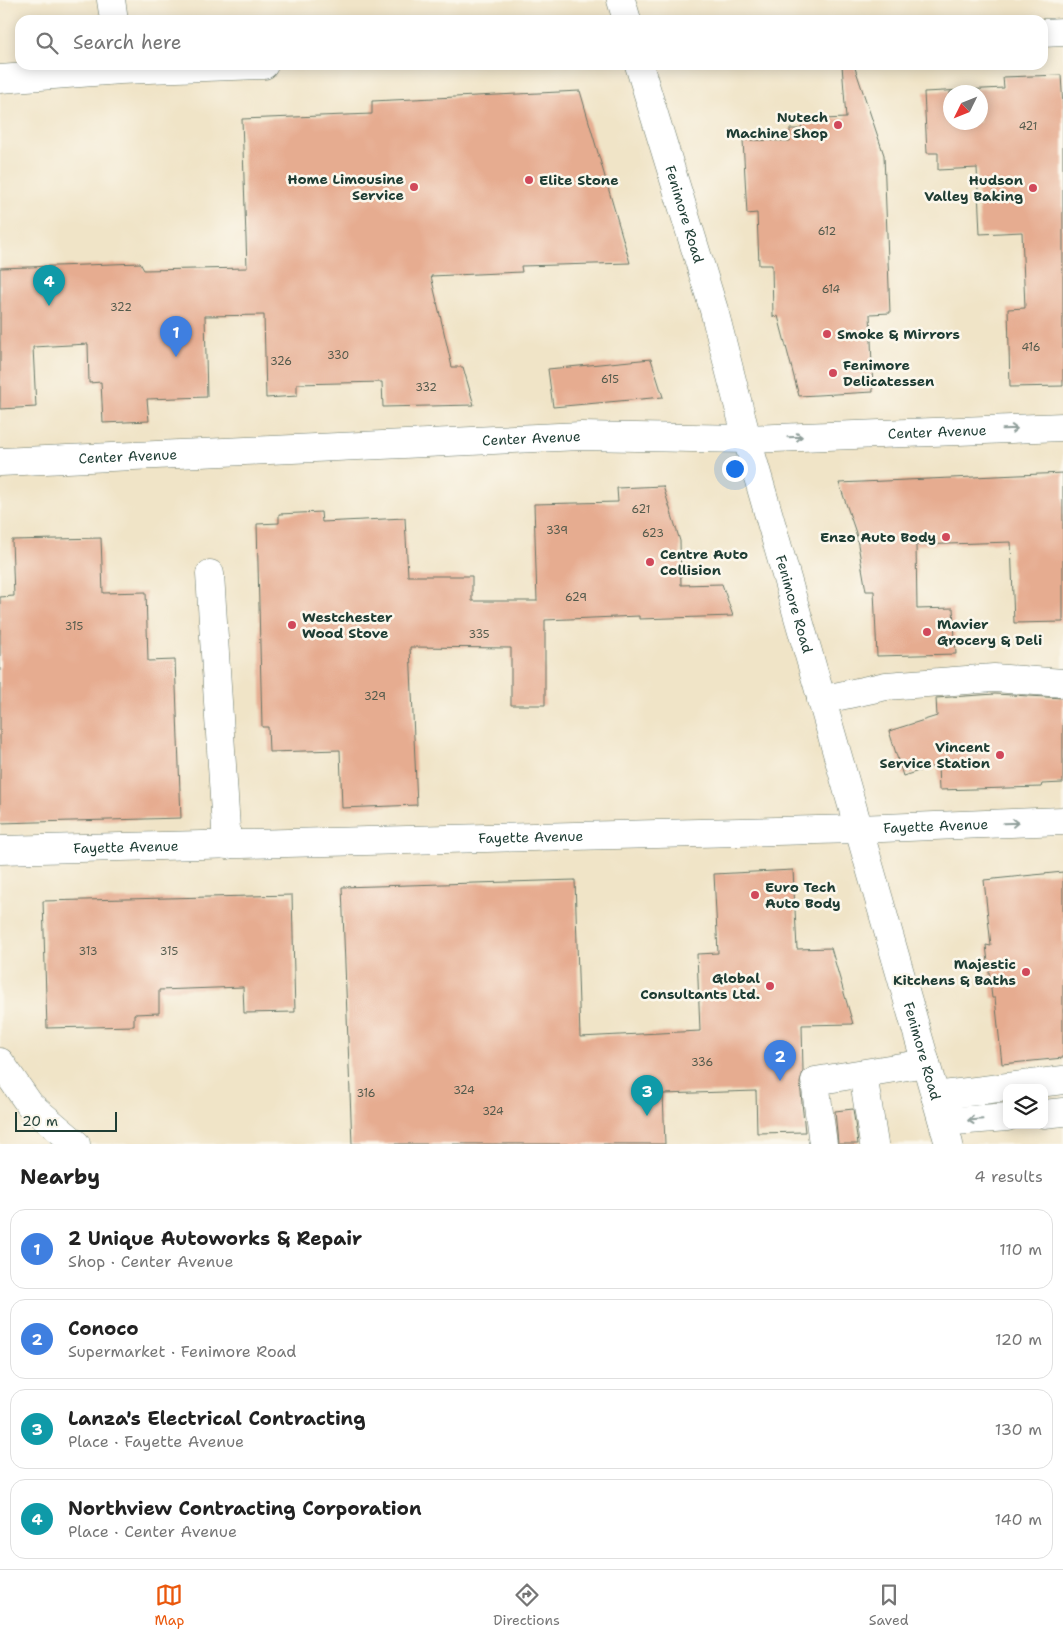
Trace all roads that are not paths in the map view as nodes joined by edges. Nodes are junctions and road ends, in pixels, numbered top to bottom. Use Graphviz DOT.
graph roads {
  1 [pos="112,0"];
  2 [pos="621,0"];
  3 [pos="114,15"];
  4 [pos="626,15"];
  5 [pos="1063,32"];
  6 [pos="1048,33"];
  7 [pos="98,70"];
  8 [pos="641,70"];
  9 [pos="0,79"];
  10 [pos="1063,427"];
  11 [pos="747,438"];
  12 [pos="0,462"];
  13 [pos="210,574"];
  14 [pos="1063,683"];
  15 [pos="821,700"];
  16 [pos="1063,821"];
  17 [pos="857,829"];
  18 [pos="227,844"];
  19 [pos="0,850"];
  20 [pos="0,1062"];
  21 [pos="926,1063"];
  22 [pos="863,1074"];
  23 [pos="1063,1080"];
  24 [pos="935,1096"];
  25 [pos="1063,1112"];
  26 [pos="1048,1114"];
  27 [pos="1003,1118"];
  28 [pos="946,1133"];
  29 [pos="76,1144"];
  30 [pos="823,1144"];
  31 [pos="874,1144"];
  1 -- 3 [label="street"];
  2 -- 4 [label="street"];
  5 -- 6 [label="street"];
  7 -- 9 [label="street"];
  8 -- 11 [label="street, Fenimore Road"];
  11 -- 10 [label="street, Center Avenue, one-way"];
  11 -- 12 [label="street, Center Avenue"];
  11 -- 15 [label="street, Fenimore Road"];
  13 -- 18 [label="street"];
  14 -- 15 [label="street"];
  15 -- 17 [label="street, Fenimore Road"];
  17 -- 16 [label="street, Fayette Avenue, one-way"];
  17 -- 18 [label="street, Fayette Avenue"];
  17 -- 21 [label="street, Fenimore Road"];
  18 -- 19 [label="street, Fayette Avenue"];
  20 -- 29 [label="street"];
  21 -- 22 [label="street"];
  21 -- 24 [label="street, Fenimore Road"];
  22 -- 30 [label="street"];
  22 -- 31 [label="street"];
  23 -- 24 [label="street"];
  24 -- 28 [label="street, Fenimore Road"];
  25 -- 26 [label="street"];
  27 -- 28 [label="street, one-way"];
}
